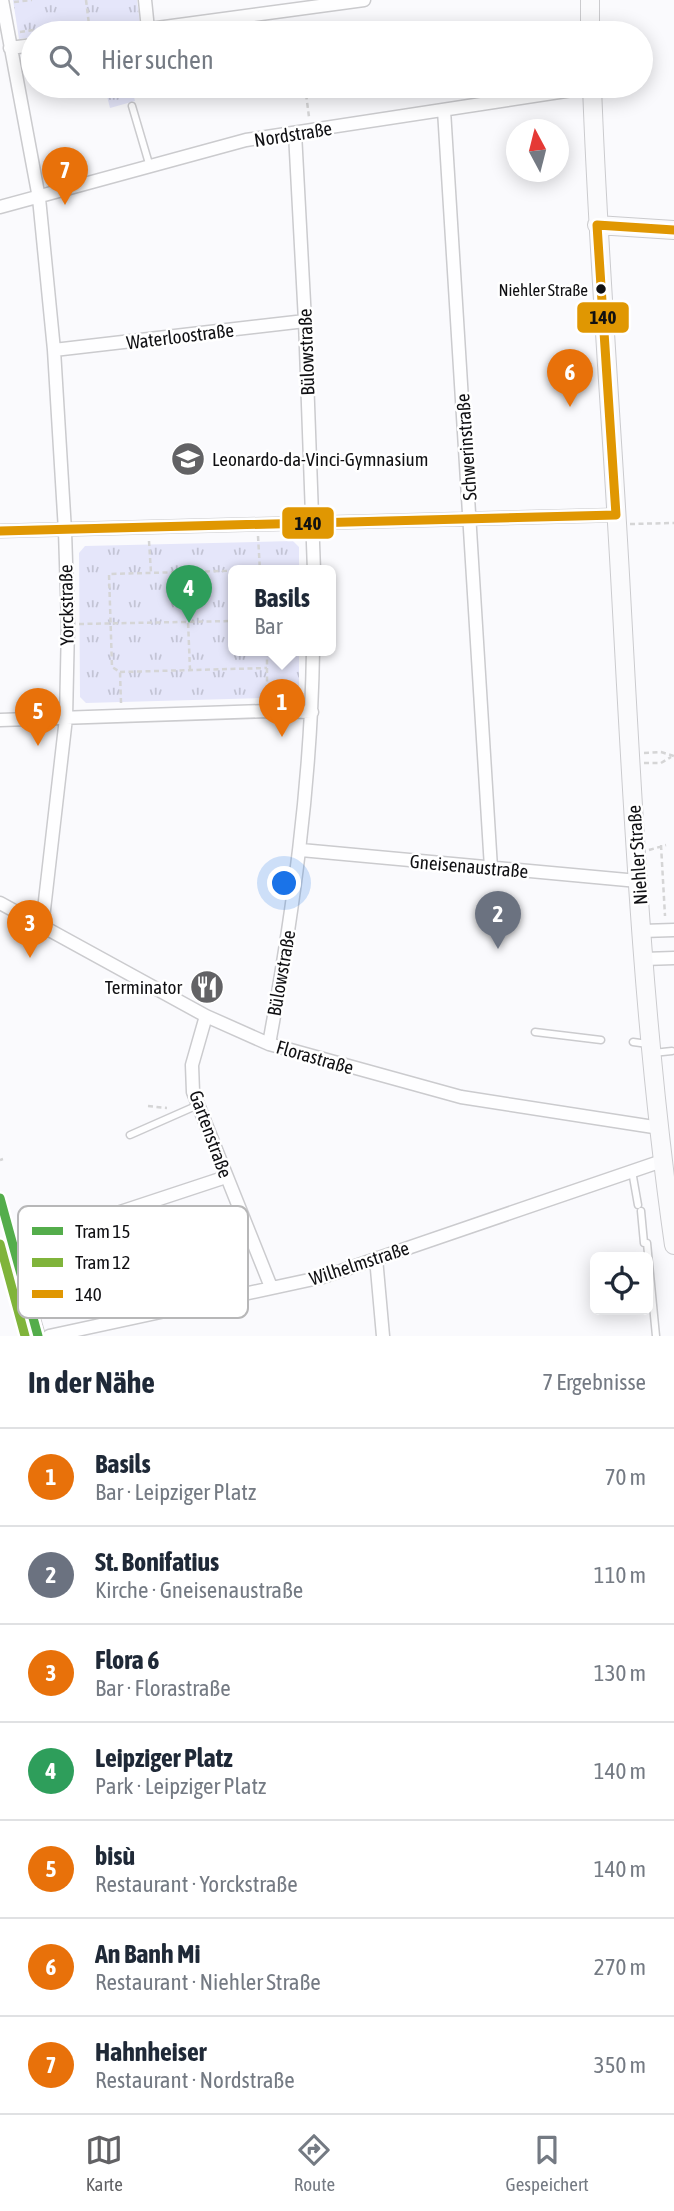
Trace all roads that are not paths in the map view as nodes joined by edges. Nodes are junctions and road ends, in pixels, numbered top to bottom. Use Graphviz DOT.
graph roads {
  1 [pos="145,0"];
  2 [pos="364,0"];
  3 [pos="590,0"];
  4 [pos="2,2"];
  5 [pos="289,5"];
  6 [pos="147,21"];
  7 [pos="195,21"];
  8 [pos="590,21"];
  9 [pos="21,47"];
  10 [pos="10,48"];
  11 [pos="518,98"];
  12 [pos="592,98"];
  13 [pos="132,106"];
  14 [pos="444,110"];
  15 [pos="295,133"];
  16 [pos="150,167"];
  17 [pos="38,198"];
  18 [pos="0,207"];
  19 [pos="597,225"];
  20 [pos="674,230"];
  21 [pos="305,321"];
  22 [pos="54,351"];
  23 [pos="616,520"];
  24 [pos="471,521"];
  25 [pos="313,524"];
  26 [pos="0,531"];
  27 [pos="65,531"];
  28 [pos="314,565"];
  29 [pos="313,656"];
  30 [pos="312,712"];
  31 [pos="66,718"];
  32 [pos="0,720"];
  33 [pos="301,849"];
  34 [pos="491,868"];
  35 [pos="638,881"];
  36 [pos="0,903"];
  37 [pos="42,928"];
  38 [pos="670,930"];
  39 [pos="642,931"];
  40 [pos="674,958"];
  41 [pos="644,960"];
  42 [pos="206,1016"];
  43 [pos="535,1032"];
  44 [pos="601,1040"];
  45 [pos="269,1044"];
  46 [pos="645,1046"];
  47 [pos="672,1051"];
  48 [pos="198,1105"];
  49 [pos="660,1128"];
  50 [pos="130,1135"];
  51 [pos="666,1155"];
  52 [pos="632,1171"];
  53 [pos="226,1177"];
  54 [pos="138,1206"];
  55 [pos="238,1206"];
  56 [pos="0,1213"];
  57 [pos="248,1231"];
  58 [pos="18,1245"];
  59 [pos="674,1245"];
  60 [pos="10,1248"];
  61 [pos="376,1258"];
  62 [pos="18,1275"];
  63 [pos="271,1287"];
  64 [pos="248,1292"];
  65 [pos="31,1318"];
  66 [pos="130,1318"];
  67 [pos="36,1336"];
  68 [pos="49,1336"];
  69 [pos="383,1336"];
  70 [pos="656,1336"];
  1 -- 6 [label="street"];
  2 -- 5 [label="street"];
  3 -- 8 [label="street"];
  4 -- 10 [label="street, Yorckstraße"];
  5 -- 7 [label="street"];
  9 -- 10 [label="street"];
  10 -- 17 [label="street, Yorckstraße"];
  11 -- 14 [label="street, Nordstraße"];
  12 -- 19 [label="street, Niehler Straße"];
  13 -- 16 [label="lane"];
  14 -- 15 [label="street, Nordstraße"];
  14 -- 24 [label="street, Schwerinstraße"];
  15 -- 16 [label="street, Nordstraße"];
  15 -- 21 [label="street, Bülowstraße"];
  16 -- 17 [label="street, Nordstraße"];
  17 -- 18 [label="street, Nordstraße"];
  17 -- 22 [label="street, Yorckstraße"];
  19 -- 20 [label="street"];
  19 -- 23 [label="street, Niehler Straße"];
  21 -- 22 [label="street, Waterloostraße"];
  21 -- 25 [label="street, Bülowstraße"];
  22 -- 27 [label="street, Yorckstraße"];
  23 -- 24 [label="street"];
  23 -- 35 [label="street, Niehler Straße"];
  24 -- 25 [label="street"];
  24 -- 34 [label="street, Schwerinstraße"];
  25 -- 27 [label="street"];
  25 -- 28 [label="street, Bülowstraße"];
  26 -- 27 [label="street"];
  27 -- 31 [label="street, Yorckstraße"];
  29 -- 30 [label="street, Bülowstraße"];
  30 -- 31 [label="street"];
  30 -- 33 [label="street, Bülowstraße"];
  31 -- 32 [label="street"];
  31 -- 37 [label="street, Yorckstraße"];
  33 -- 34 [label="street, Gneisenaustraße"];
  33 -- 45 [label="street, Bülowstraße"];
  34 -- 35 [label="street, Gneisenaustraße"];
  35 -- 39 [label="street, Niehler Straße"];
  36 -- 37 [label="street, Florastraße"];
  37 -- 42 [label="street, Florastraße"];
  38 -- 39 [label="street"];
  39 -- 41 [label="street, Niehler Straße"];
  40 -- 41 [label="street"];
  41 -- 46 [label="street, Niehler Straße"];
  42 -- 45 [label="street, Florastraße"];
  42 -- 48 [label="street, Gartenstraße"];
  43 -- 44 [label="lane"];
  45 -- 49 [label="street, Florastraße"];
  46 -- 47 [label="lane"];
  46 -- 49 [label="street, Niehler Straße"];
  48 -- 50 [label="lane"];
  48 -- 53 [label="street, Gartenstraße"];
  49 -- 51 [label="street, Niehler Straße"];
  51 -- 52 [label="street, Wilhelmstraße"];
  51 -- 59 [label="street, Niehler Straße"];
  52 -- 61 [label="street, Wilhelmstraße"];
  52 -- 70 [label="lane"];
  53 -- 54 [label="street"];
  53 -- 55 [label="street, Gartenstraße"];
  56 -- 60 [label="street"];
  57 -- 63 [label="street, Gartenstraße"];
  58 -- 60 [label="street"];
  60 -- 62 [label="street"];
  61 -- 63 [label="street, Wilhelmstraße"];
  61 -- 69 [label="street"];
  63 -- 64 [label="street, Wilhelmstraße"];
  65 -- 67 [label="street"];
  66 -- 68 [label="street, Wilhelmstraße"];
}
